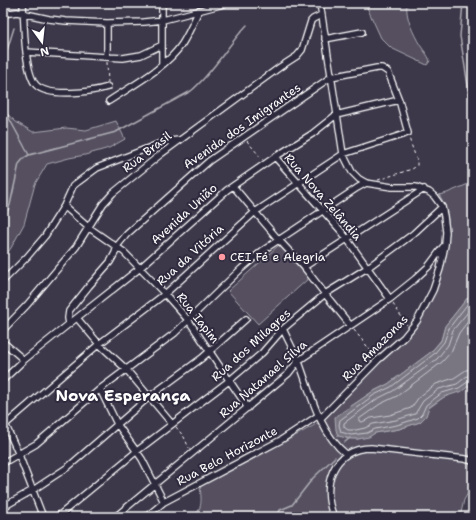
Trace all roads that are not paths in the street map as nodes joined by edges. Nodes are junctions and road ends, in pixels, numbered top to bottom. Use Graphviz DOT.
graph roads {
  1 [pos="23,3"];
  2 [pos="162,3"];
  3 [pos="228,3"];
  4 [pos="320,3"];
  5 [pos="199,10"];
  6 [pos="3,14"];
  7 [pos="24,15"];
  8 [pos="321,15"];
  9 [pos="163,20"];
  10 [pos="107,23"];
  11 [pos="362,32"];
  12 [pos="325,39"];
  13 [pos="162,45"];
  14 [pos="26,52"];
  15 [pos="107,57"];
  16 [pos="162,64"];
  17 [pos="331,77"];
  18 [pos="108,88"];
  19 [pos="400,100"];
  20 [pos="109,101"];
  21 [pos="336,115"];
  22 [pos="180,140"];
  23 [pos="343,154"];
  24 [pos="274,157"];
  25 [pos="366,183"];
  26 [pos="298,184"];
  27 [pos="234,186"];
  28 [pos="424,189"];
  29 [pos="64,206"];
  30 [pos="442,207"];
  31 [pos="322,210"];
  32 [pos="255,212"];
  33 [pos="88,227"];
  34 [pos="347,238"];
  35 [pos="278,239"];
  36 [pos="444,245"];
  37 [pos="117,246"];
  38 [pos="304,267"];
  39 [pos="140,268"];
  40 [pos="367,268"];
  41 [pos="3,281"];
  42 [pos="165,294"];
  43 [pos="325,294"];
  44 [pos="390,299"];
  45 [pos="77,318"];
  46 [pos="246,319"];
  47 [pos="189,321"];
  48 [pos="69,324"];
  49 [pos="350,325"];
  50 [pos="283,329"];
  51 [pos="3,330"];
  52 [pos="3,342"];
  53 [pos="100,344"];
  54 [pos="210,351"];
  55 [pos="24,360"];
  56 [pos="298,361"];
  57 [pos="126,369"];
  58 [pos="3,380"];
  59 [pos="230,380"];
  60 [pos="100,389"];
  61 [pos="149,397"];
  62 [pos="248,408"];
  63 [pos="320,417"];
  64 [pos="4,422"];
  65 [pos="117,424"];
  66 [pos="172,424"];
  67 [pos="137,452"];
  68 [pos="346,454"];
  69 [pos="19,455"];
  70 [pos="473,461"];
  71 [pos="3,463"];
  72 [pos="155,484"];
  73 [pos="33,490"];
  74 [pos="164,502"];
  75 [pos="3,507"];
  76 [pos="43,517"];
  77 [pos="58,517"];
  78 [pos="115,517"];
  79 [pos="146,517"];
  80 [pos="334,517"];
  1 -- 7 [label="street"];
  2 -- 9 [label="street"];
  3 -- 5 [label="street"];
  4 -- 8 [label="street"];
  5 -- 9 [label="street"];
  5 -- 16 [label="street"];
  6 -- 7 [label="street"];
  7 -- 10 [label="street"];
  7 -- 14 [label="street"];
  8 -- 12 [label="street"];
  8 -- 22 [label="street, Rua Brasil"];
  9 -- 10 [label="street"];
  9 -- 13 [label="street"];
  10 -- 15 [label="street"];
  11 -- 12 [label="street"];
  12 -- 17 [label="street"];
  13 -- 15 [label="street"];
  13 -- 16 [label="street"];
  14 -- 15 [label="street"];
  14 -- 18 [label="street"];
  16 -- 20 [label="street"];
  17 -- 19 [label="street, Avenida dos Imigrantes"];
  17 -- 21 [label="street"];
  17 -- 37 [label="street, Avenida dos Imigrantes"];
  19 -- 21 [label="street, Avenida União"];
  19 -- 23 [label="street, Rua da Vitória"];
  21 -- 23 [label="street"];
  21 -- 24 [label="street, Avenida União"];
  22 -- 29 [label="street"];
  22 -- 33 [label="street, Rua Brasil"];
  23 -- 25 [label="street"];
  23 -- 26 [label="street, Rua da Vitória"];
  24 -- 26 [label="street, Rua Nova Zelândia"];
  24 -- 27 [label="street, Avenida União"];
  25 -- 28 [label="street"];
  25 -- 31 [label="street"];
  26 -- 31 [label="street, Rua Nova Zelândia"];
  26 -- 32 [label="street, Rua da Vitória"];
  27 -- 32 [label="street"];
  27 -- 39 [label="street, Avenida União"];
  28 -- 30 [label="street"];
  28 -- 34 [label="street"];
  29 -- 33 [label="street, Rua Iapim"];
  29 -- 41 [label="street"];
  30 -- 36 [label="street, Rua Amazonas"];
  30 -- 40 [label="street, Rua dos Milagres"];
  31 -- 34 [label="street, Rua Nova Zelândia"];
  31 -- 35 [label="street"];
  32 -- 35 [label="street"];
  32 -- 42 [label="street, Rua da Vitória"];
  33 -- 37 [label="street, Rua Iapim"];
  33 -- 51 [label="street, Rua Brasil"];
  34 -- 38 [label="street"];
  34 -- 40 [label="street, Rua Nova Zelândia"];
  35 -- 38 [label="street"];
  35 -- 47 [label="street"];
  36 -- 44 [label="street, Rua Natanael Silva"];
  36 -- 63 [label="street, Rua Amazonas"];
  37 -- 39 [label="street, Rua Iapim"];
  37 -- 48 [label="street, Avenida dos Imigrantes"];
  38 -- 43 [label="street"];
  39 -- 42 [label="street, Rua Iapim"];
  39 -- 45 [label="street, Avenida União"];
  40 -- 43 [label="street, Rua dos Milagres"];
  40 -- 44 [label="street, Rua Nova Zelândia"];
  42 -- 47 [label="street, Rua Iapim"];
  42 -- 53 [label="street, Rua da Vitória"];
  43 -- 49 [label="street"];
  43 -- 50 [label="street, Rua dos Milagres"];
  44 -- 49 [label="street, Rua Natanael Silva"];
  45 -- 48 [label="street, Avenida União"];
  45 -- 53 [label="street"];
  46 -- 54 [label="street"];
  47 -- 54 [label="street, Rua Iapim"];
  47 -- 57 [label="street"];
  48 -- 55 [label="street, Avenida União"];
  49 -- 56 [label="street, Rua Natanael Silva"];
  50 -- 56 [label="street"];
  50 -- 59 [label="street, Rua dos Milagres"];
  52 -- 55 [label="street"];
  53 -- 57 [label="street"];
  53 -- 64 [label="street, Rua da Vitória"];
  54 -- 59 [label="street, Rua Iapim"];
  54 -- 61 [label="street"];
  55 -- 58 [label="street, Avenida União"];
  56 -- 62 [label="street, Rua Natanael Silva"];
  56 -- 63 [label="street"];
  57 -- 60 [label="street"];
  57 -- 61 [label="street"];
  59 -- 62 [label="street, Rua Iapim"];
  59 -- 66 [label="street, Rua dos Milagres"];
  60 -- 65 [label="street"];
  60 -- 69 [label="street"];
  61 -- 65 [label="street"];
  61 -- 66 [label="street"];
  62 -- 72 [label="street, Rua Natanael Silva"];
  63 -- 68 [label="street"];
  63 -- 74 [label="street, Rua Belo Horizonte"];
  64 -- 69 [label="street"];
  65 -- 67 [label="street"];
  65 -- 73 [label="street"];
  66 -- 67 [label="street, Rua dos Milagres"];
  67 -- 72 [label="street"];
  67 -- 77 [label="street, Rua dos Milagres"];
  68 -- 70 [label="street"];
  68 -- 80 [label="street"];
  69 -- 71 [label="street"];
  69 -- 73 [label="street"];
  72 -- 74 [label="street"];
  72 -- 78 [label="street, Rua Natanael Silva"];
  73 -- 75 [label="street"];
  73 -- 76 [label="street"];
  74 -- 79 [label="street, Rua Belo Horizonte"];
}
